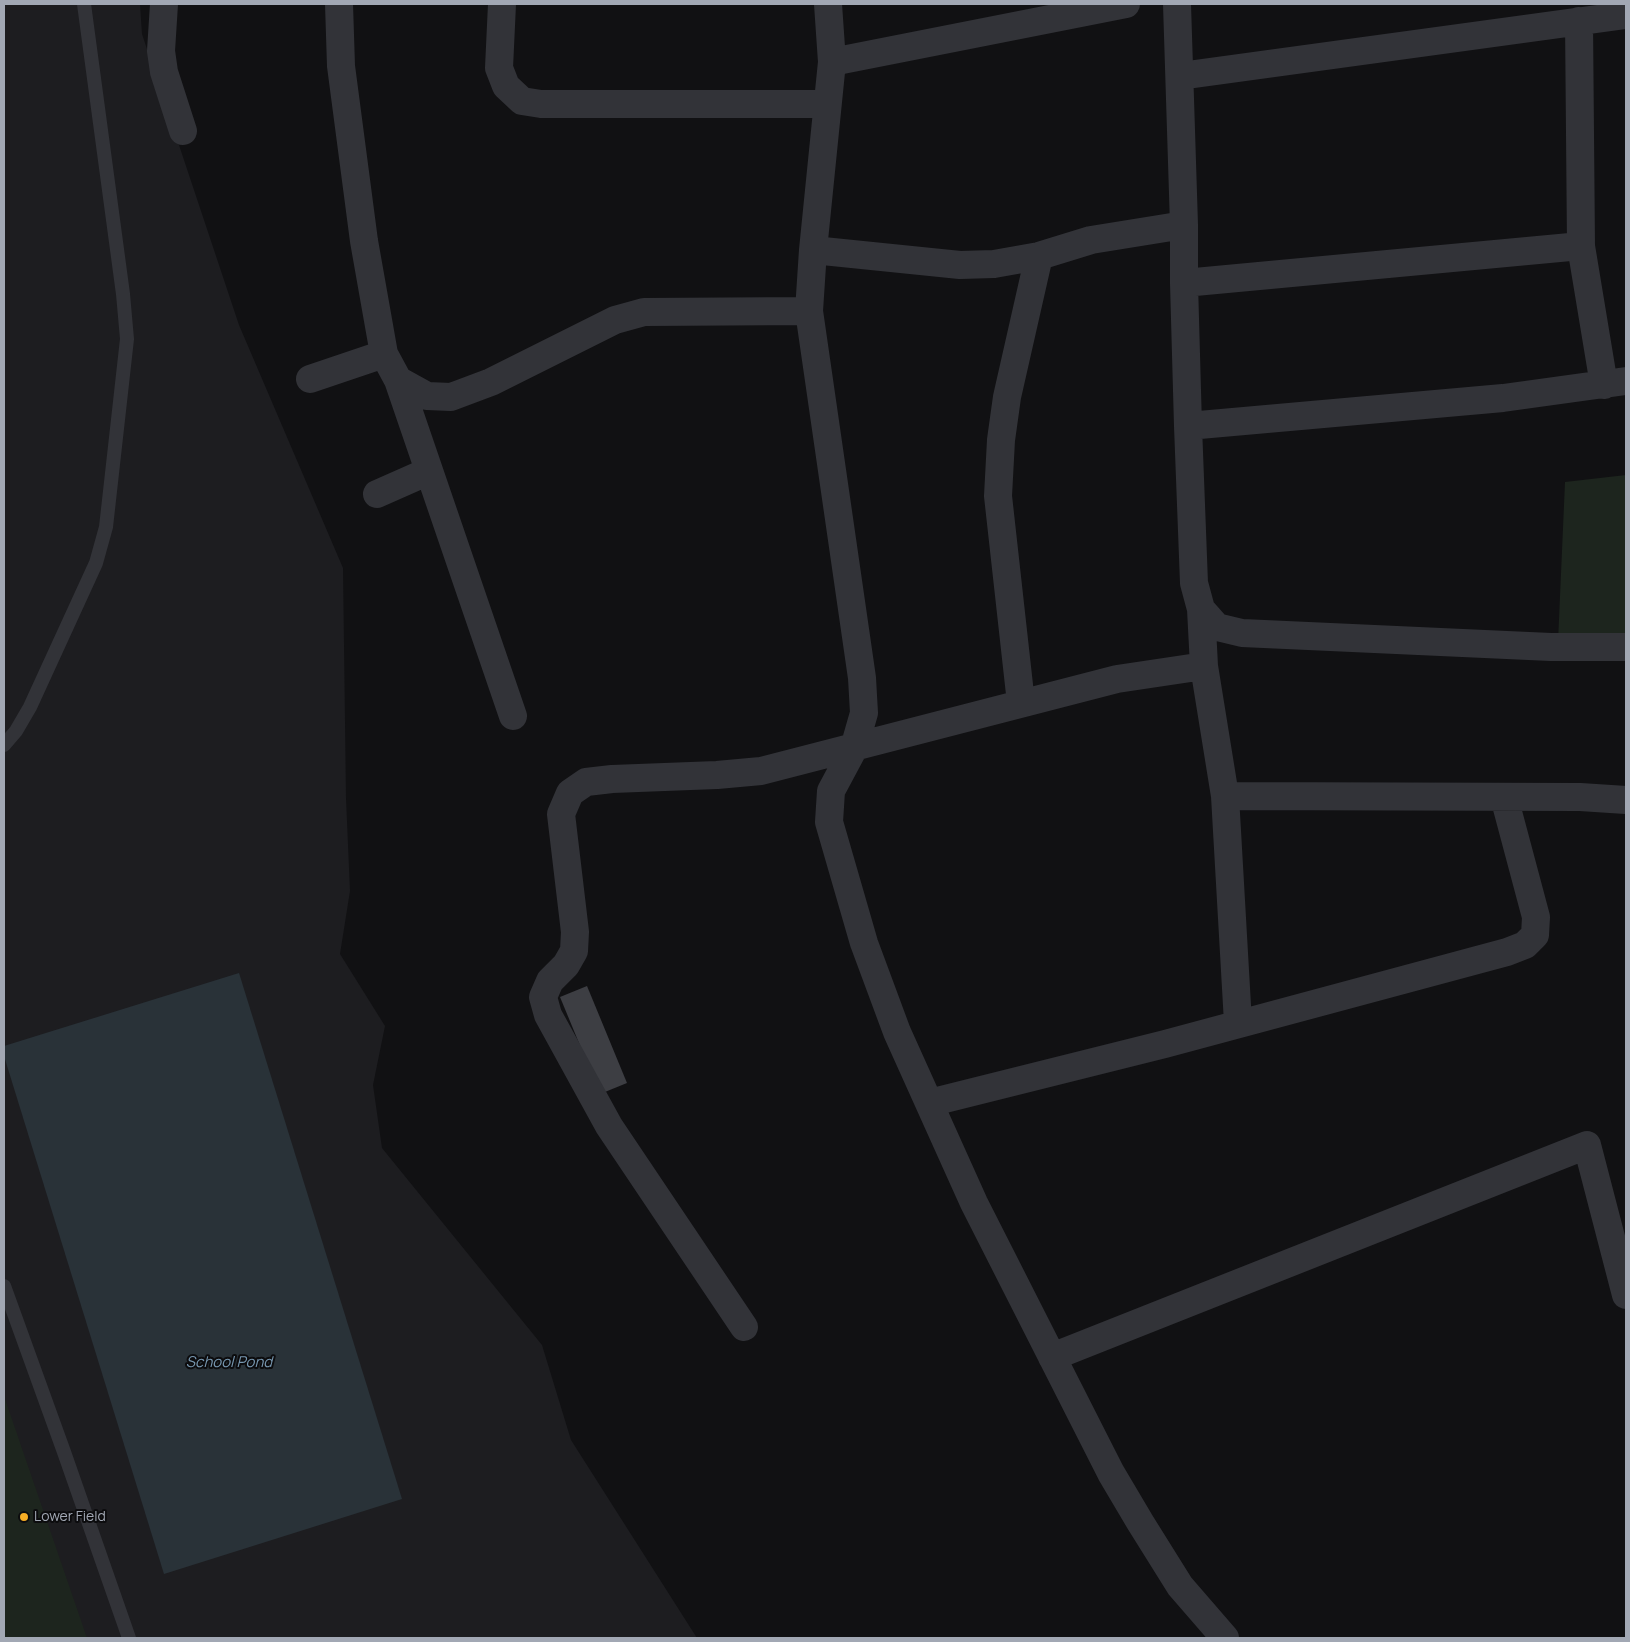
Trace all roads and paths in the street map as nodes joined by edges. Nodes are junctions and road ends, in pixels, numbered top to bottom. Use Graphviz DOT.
graph roads {
  1 [pos="84,4"];
  2 [pos="164,4"];
  3 [pos="339,4"];
  4 [pos="502,4"];
  5 [pos="828,4"];
  6 [pos="1126,4"];
  7 [pos="1177,4"];
  8 [pos="1626,15"];
  9 [pos="1579,22"];
  10 [pos="832,62"];
  11 [pos="1180,76"];
  12 [pos="827,104"];
  13 [pos="183,131"];
  14 [pos="1184,225"];
  15 [pos="1581,246"];
  16 [pos="813,250"];
  17 [pos="1039,256"];
  18 [pos="1184,283"];
  19 [pos="809,312"];
  20 [pos="384,354"];
  21 [pos="310,379"];
  22 [pos="398,380"];
  23 [pos="1615,383"];
  24 [pos="1188,426"];
  25 [pos="429,470"];
  26 [pos="376,494"];
  27 [pos="1201,609"];
  28 [pos="1626,647"];
  29 [pos="1204,666"];
  30 [pos="1022,703"];
  31 [pos="513,716"];
  32 [pos="4,745"];
  33 [pos="854,748"];
  34 [pos="1225,796"];
  35 [pos="1504,797"];
  36 [pos="1626,800"];
  37 [pos="1238,1023"];
  38 [pos="929,1103"];
  39 [pos="4,1286"];
  40 [pos="1626,1295"];
  41 [pos="744,1326"];
  42 [pos="1052,1357"];
  43 [pos="129,1638"];
  44 [pos="1225,1638"];
  1 -- 32 [label="lane"];
  2 -- 13 [label="street"];
  3 -- 20 [label="street"];
  4 -- 12 [label="street"];
  5 -- 10 [label="street"];
  6 -- 10 [label="street"];
  7 -- 11 [label="street"];
  8 -- 9 [label="street"];
  9 -- 11 [label="street"];
  9 -- 15 [label="street"];
  10 -- 12 [label="street"];
  11 -- 14 [label="street"];
  12 -- 16 [label="street"];
  14 -- 17 [label="street"];
  14 -- 18 [label="street"];
  15 -- 18 [label="street"];
  15 -- 23 [label="street"];
  16 -- 17 [label="street"];
  16 -- 19 [label="street"];
  17 -- 30 [label="street"];
  18 -- 24 [label="street"];
  19 -- 22 [label="street"];
  19 -- 33 [label="street"];
  20 -- 21 [label="street"];
  20 -- 22 [label="street"];
  22 -- 25 [label="street"];
  23 -- 24 [label="street"];
  24 -- 27 [label="street"];
  25 -- 26 [label="street"];
  25 -- 31 [label="street"];
  27 -- 28 [label="street"];
  27 -- 29 [label="street"];
  29 -- 30 [label="street"];
  29 -- 34 [label="street"];
  30 -- 33 [label="street"];
  33 -- 38 [label="street"];
  33 -- 41 [label="street"];
  34 -- 35 [label="street"];
  34 -- 37 [label="street"];
  35 -- 36 [label="street"];
  35 -- 37 [label="street"];
  37 -- 38 [label="street"];
  38 -- 42 [label="street"];
  39 -- 43 [label="lane"];
  40 -- 42 [label="street"];
  42 -- 44 [label="street"];
}
